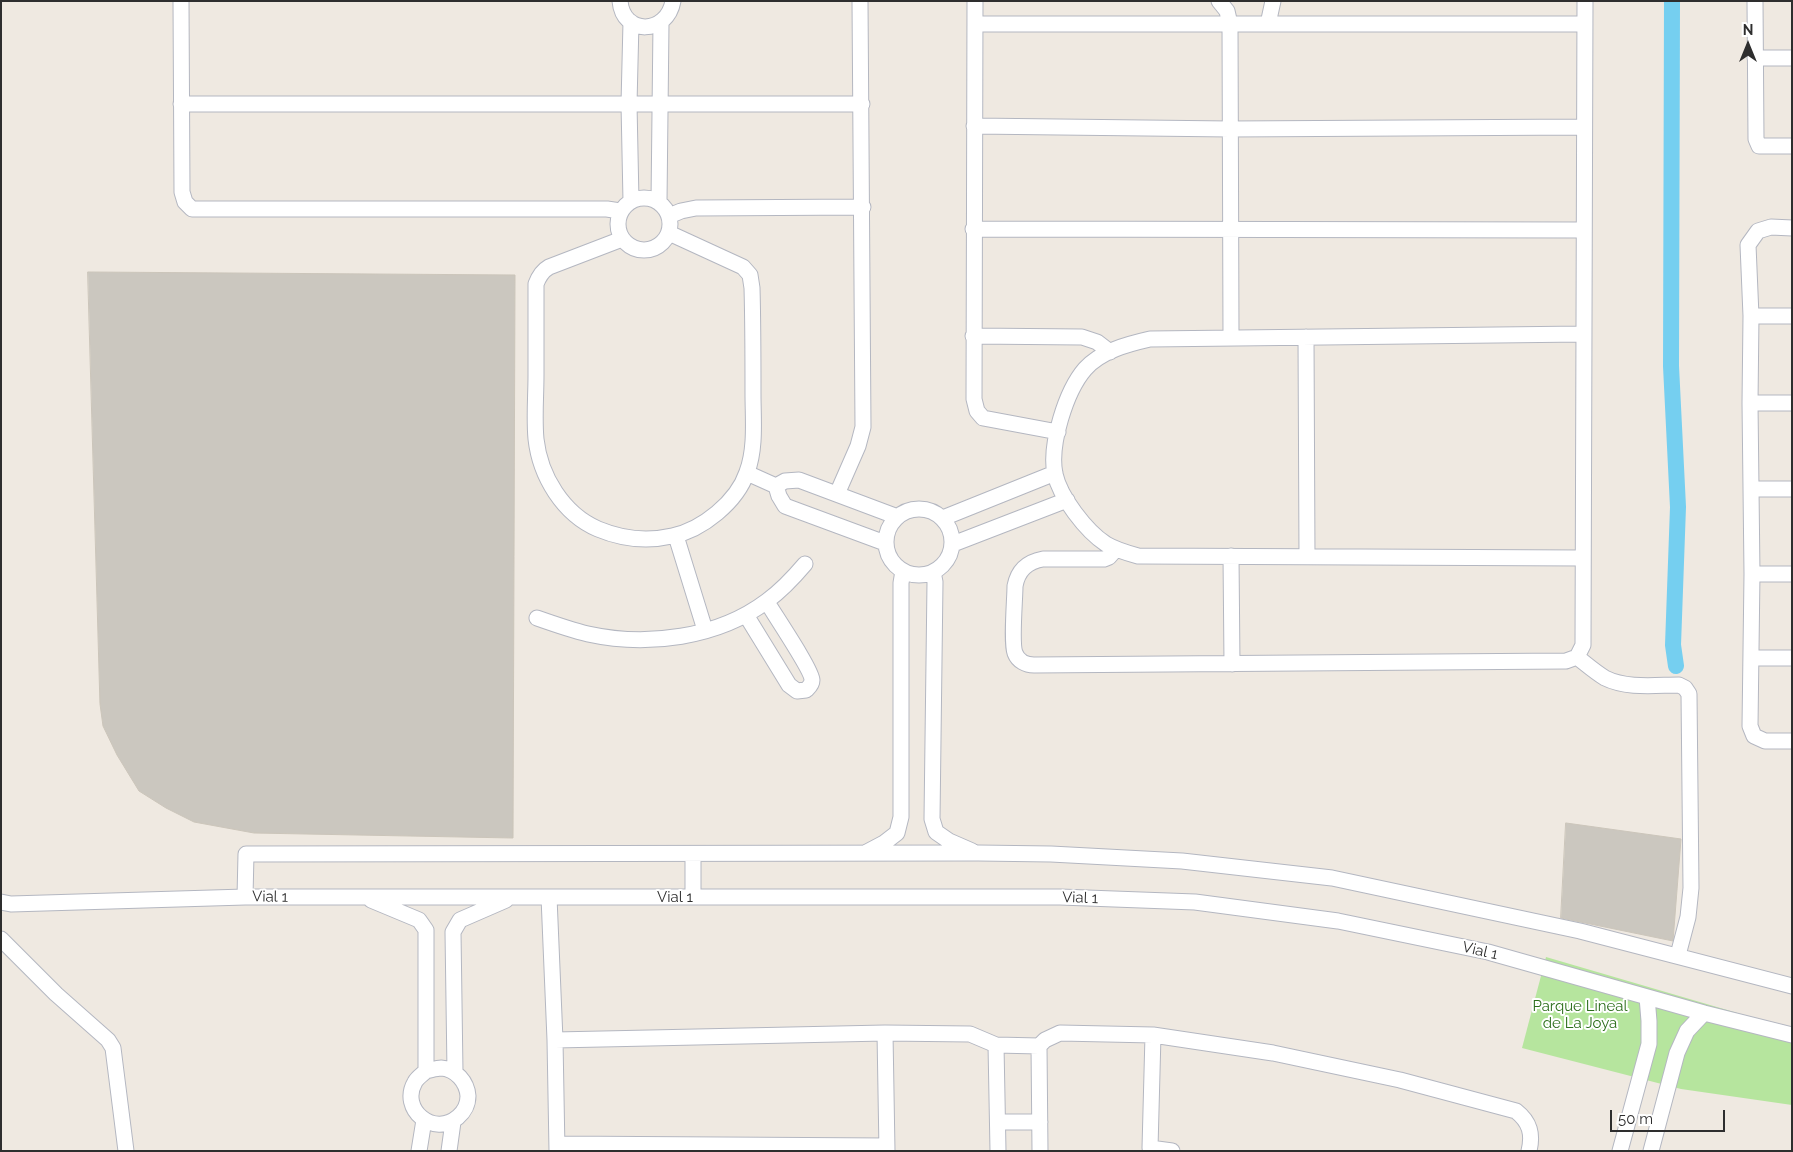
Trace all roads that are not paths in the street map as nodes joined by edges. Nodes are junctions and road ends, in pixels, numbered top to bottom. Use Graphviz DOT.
graph roads {
  1 [pos="181,1"];
  2 [pos="188,1"];
  3 [pos="620,1"];
  4 [pos="673,1"];
  5 [pos="860,1"];
  6 [pos="975,1"];
  7 [pos="1219,1"];
  8 [pos="1273,1"];
  9 [pos="1585,1"];
  10 [pos="1754,1"];
  11 [pos="631,22"];
  12 [pos="661,23"];
  13 [pos="975,24"];
  14 [pos="1230,24"];
  15 [pos="1268,24"];
  16 [pos="1584,24"];
  17 [pos="1755,58"];
  18 [pos="1792,58"];
  19 [pos="181,104"];
  20 [pos="630,104"];
  21 [pos="660,104"];
  22 [pos="862,104"];
  23 [pos="974,126"];
  24 [pos="1584,127"];
  25 [pos="1230,129"];
  26 [pos="1792,146"];
  27 [pos="659,202"];
  28 [pos="626,206"];
  29 [pos="863,207"];
  30 [pos="669,216"];
  31 [pos="1792,228"];
  32 [pos="973,230"];
  33 [pos="1230,230"];
  34 [pos="1583,230"];
  35 [pos="669,233"];
  36 [pos="622,239"];
  37 [pos="1751,316"];
  38 [pos="1792,316"];
  39 [pos="1583,334"];
  40 [pos="973,336"];
  41 [pos="1306,337"];
  42 [pos="1231,338"];
  43 [pos="1110,352"];
  44 [pos="1750,403"];
  45 [pos="1792,403"];
  46 [pos="1058,432"];
  47 [pos="747,473"];
  48 [pos="1055,473"];
  49 [pos="776,486"];
  50 [pos="1752,489"];
  51 [pos="1792,489"];
  52 [pos="837,494"];
  53 [pos="1067,500"];
  54 [pos="895,516"];
  55 [pos="943,518"];
  56 [pos="676,536"];
  57 [pos="885,543"];
  58 [pos="952,544"];
  59 [pos="1116,549"];
  60 [pos="1231,556"];
  61 [pos="1307,557"];
  62 [pos="1583,558"];
  63 [pos="806,564"];
  64 [pos="903,571"];
  65 [pos="933,572"];
  66 [pos="1752,574"];
  67 [pos="1792,574"];
  68 [pos="767,602"];
  69 [pos="746,615"];
  70 [pos="537,618"];
  71 [pos="705,630"];
  72 [pos="1577,656"];
  73 [pos="1752,658"];
  74 [pos="1792,658"];
  75 [pos="1232,664"];
  76 [pos="1792,741"];
  77 [pos="865,853"];
  78 [pos="978,853"];
  79 [pos="693,854"];
  80 [pos="246,897"];
  81 [pos="363,897"];
  82 [pos="511,897"];
  83 [pos="549,897"];
  84 [pos="693,897"];
  85 [pos="1,902"];
  86 [pos="1,939"];
  87 [pos="1678,955"];
  88 [pos="1792,986"];
  89 [pos="1647,997"];
  90 [pos="1704,1013"];
  91 [pos="885,1033"];
  92 [pos="1153,1035"];
  93 [pos="1792,1035"];
  94 [pos="555,1040"];
  95 [pos="996,1045"];
  96 [pos="1039,1046"];
  97 [pos="426,1071"];
  98 [pos="455,1072"];
  99 [pos="424,1120"];
  100 [pos="453,1122"];
  101 [pos="998,1122"];
  102 [pos="1040,1122"];
  103 [pos="557,1147"];
  104 [pos="887,1148"];
  105 [pos="1150,1149"];
  106 [pos="126,1151"];
  107 [pos="419,1151"];
  108 [pos="449,1151"];
  109 [pos="998,1151"];
  110 [pos="1040,1151"];
  111 [pos="1172,1151"];
  112 [pos="1529,1151"];
  113 [pos="1620,1151"];
  114 [pos="1651,1151"];
  1 -- 2 [label="street"];
  1 -- 19 [label="street"];
  3 -- 11 [label="street"];
  4 -- 12 [label="street"];
  5 -- 22 [label="street"];
  6 -- 13 [label="street"];
  7 -- 14 [label="street"];
  8 -- 15 [label="street"];
  9 -- 16 [label="street"];
  10 -- 17 [label="street"];
  11 -- 12 [label="street"];
  11 -- 20 [label="street"];
  12 -- 21 [label="street"];
  13 -- 14 [label="street"];
  13 -- 23 [label="street"];
  14 -- 15 [label="street"];
  14 -- 25 [label="street"];
  15 -- 16 [label="street"];
  16 -- 24 [label="street"];
  17 -- 18 [label="street"];
  17 -- 26 [label="street"];
  19 -- 20 [label="street"];
  19 -- 28 [label="street"];
  20 -- 21 [label="street"];
  20 -- 28 [label="street"];
  21 -- 22 [label="street"];
  21 -- 27 [label="street"];
  22 -- 29 [label="street"];
  23 -- 25 [label="street"];
  23 -- 32 [label="street"];
  24 -- 25 [label="street"];
  24 -- 34 [label="street"];
  25 -- 33 [label="street"];
  27 -- 28 [label="street"];
  27 -- 30 [label="street"];
  28 -- 36 [label="street"];
  29 -- 30 [label="street"];
  29 -- 52 [label="street"];
  30 -- 35 [label="street"];
  31 -- 37 [label="street"];
  32 -- 33 [label="street"];
  32 -- 40 [label="street"];
  33 -- 34 [label="street"];
  33 -- 42 [label="street"];
  34 -- 39 [label="street"];
  35 -- 36 [label="street"];
  35 -- 47 [label="street"];
  36 -- 56 [label="street"];
  37 -- 38 [label="street"];
  37 -- 44 [label="street"];
  39 -- 41 [label="street"];
  39 -- 62 [label="street"];
  40 -- 43 [label="street"];
  40 -- 46 [label="street"];
  41 -- 42 [label="street"];
  41 -- 61 [label="street"];
  42 -- 43 [label="street"];
  43 -- 46 [label="street"];
  44 -- 45 [label="street"];
  44 -- 50 [label="street"];
  46 -- 48 [label="street"];
  47 -- 49 [label="street"];
  47 -- 56 [label="street"];
  48 -- 53 [label="street"];
  48 -- 55 [label="street"];
  49 -- 52 [label="street"];
  49 -- 57 [label="street"];
  50 -- 51 [label="street"];
  50 -- 66 [label="street"];
  52 -- 54 [label="street"];
  53 -- 58 [label="street"];
  53 -- 59 [label="street"];
  54 -- 55 [label="street"];
  54 -- 57 [label="street"];
  55 -- 58 [label="street"];
  56 -- 71 [label="street"];
  57 -- 64 [label="street"];
  58 -- 65 [label="street"];
  59 -- 60 [label="street"];
  59 -- 75 [label="street"];
  60 -- 61 [label="street"];
  60 -- 75 [label="street"];
  61 -- 62 [label="street"];
  62 -- 72 [label="street"];
  63 -- 68 [label="street"];
  64 -- 65 [label="street"];
  64 -- 77 [label="street"];
  65 -- 78 [label="street"];
  66 -- 67 [label="street"];
  66 -- 73 [label="street"];
  68 -- 69 [label="street"];
  68 -- 69 [label="street"];
  69 -- 71 [label="street"];
  70 -- 71 [label="street"];
  72 -- 75 [label="street"];
  72 -- 87 [label="street"];
  73 -- 74 [label="street"];
  73 -- 76 [label="street"];
  77 -- 78 [label="street, Vial 1"];
  77 -- 79 [label="street, Vial 1"];
  78 -- 87 [label="street, Vial 1"];
  79 -- 80 [label="street, Vial 1"];
  79 -- 84 [label="street"];
  80 -- 81 [label="street, Vial 1"];
  80 -- 85 [label="street"];
  81 -- 82 [label="street, Vial 1"];
  81 -- 97 [label="street"];
  82 -- 83 [label="street, Vial 1"];
  82 -- 98 [label="street"];
  83 -- 84 [label="street, Vial 1"];
  83 -- 94 [label="street"];
  84 -- 89 [label="street, Vial 1"];
  86 -- 106 [label="street"];
  87 -- 88 [label="street, Vial 1"];
  89 -- 90 [label="street, Vial 1"];
  89 -- 113 [label="street"];
  90 -- 93 [label="street, Vial 1"];
  90 -- 114 [label="street"];
  91 -- 94 [label="street"];
  91 -- 95 [label="street"];
  91 -- 104 [label="street"];
  92 -- 96 [label="street"];
  92 -- 105 [label="street"];
  92 -- 112 [label="street"];
  94 -- 103 [label="street"];
  95 -- 96 [label="street"];
  95 -- 101 [label="street"];
  96 -- 102 [label="street"];
  97 -- 98 [label="street"];
  97 -- 99 [label="street"];
  98 -- 100 [label="street"];
  99 -- 100 [label="street"];
  99 -- 107 [label="street"];
  100 -- 108 [label="street"];
  101 -- 102 [label="street"];
  101 -- 109 [label="street"];
  102 -- 110 [label="street"];
  103 -- 104 [label="street"];
  105 -- 111 [label="street"];
}
